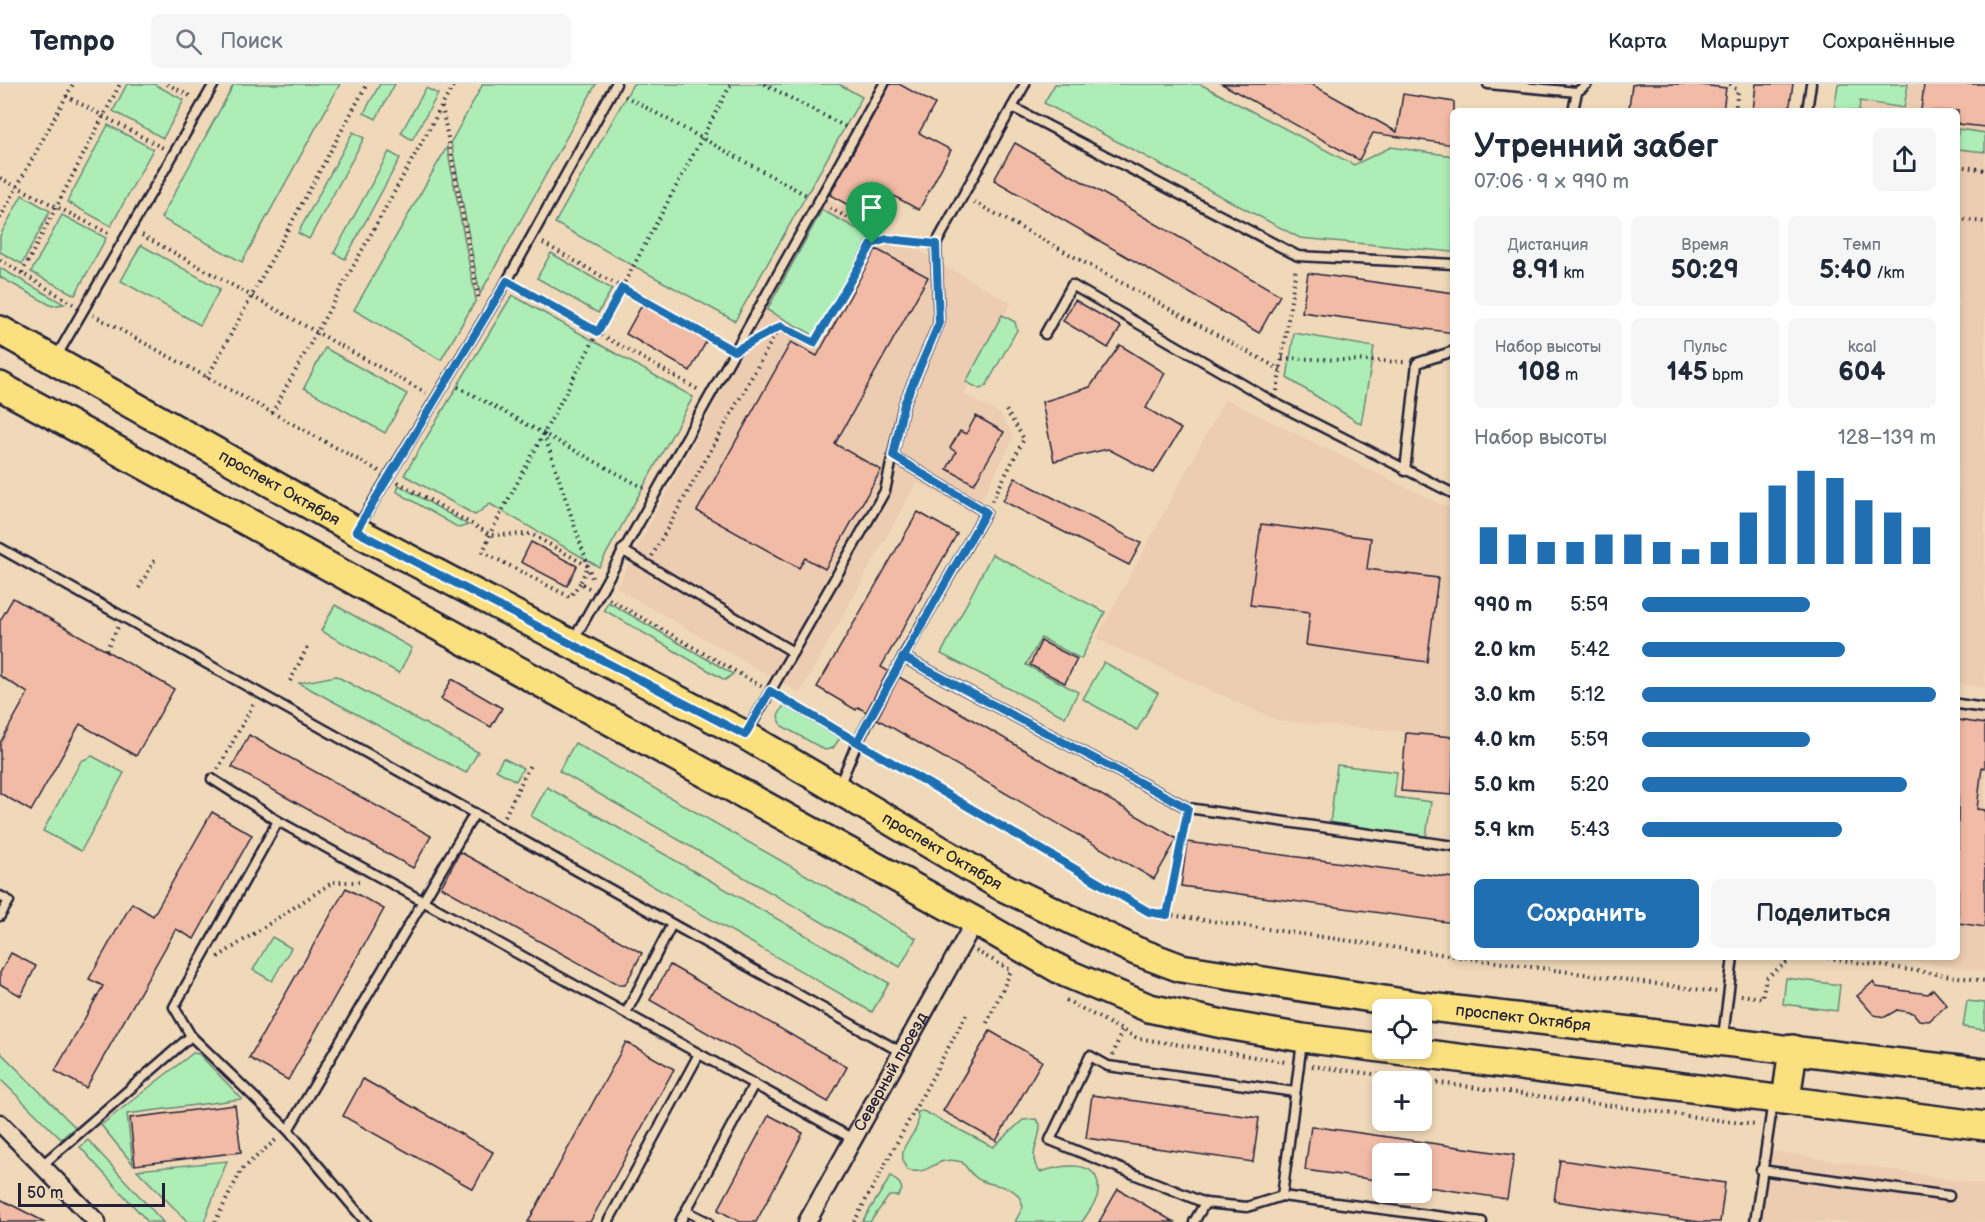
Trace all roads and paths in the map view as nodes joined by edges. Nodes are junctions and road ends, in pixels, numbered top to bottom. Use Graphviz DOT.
graph roads {
  1 [pos="73,84"];
  2 [pos="120,84"];
  3 [pos="167,84"];
  4 [pos="214,84"];
  5 [pos="367,84"];
  6 [pos="454,84"];
  7 [pos="731,84"];
  8 [pos="764,84"];
  9 [pos="884,84"];
  10 [pos="1025,84"];
  11 [pos="1488,84"];
  12 [pos="1587,84"];
  13 [pos="1730,84"];
  14 [pos="1811,84"];
  15 [pos="614,87"];
  16 [pos="1577,92"];
  17 [pos="66,96"];
  18 [pos="203,104"];
  19 [pos="442,106"];
  20 [pos="1012,107"];
  21 [pos="1574,108"];
  22 [pos="1735,108"];
  23 [pos="1807,108"];
  24 [pos="103,116"];
  25 [pos="857,133"];
  26 [pos="702,138"];
  27 [pos="174,154"];
  28 [pos="1960,166"];
  29 [pos="1985,170"];
  30 [pos="0,178"];
  31 [pos="17,187"];
  32 [pos="963,196"];
  33 [pos="818,201"];
  34 [pos="57,206"];
  35 [pos="0,218"];
  36 [pos="1960,219"];
  37 [pos="1985,222"];
  38 [pos="130,229"];
  39 [pos="531,236"];
  40 [pos="887,239"];
  41 [pos="123,241"];
  42 [pos="936,244"];
  43 [pos="1298,256"];
  44 [pos="0,260"];
  45 [pos="1450,264"];
  46 [pos="22,273"];
  47 [pos="507,281"];
  48 [pos="622,288"];
  49 [pos="251,297"];
  50 [pos="83,310"];
  51 [pos="483,321"];
  52 [pos="781,326"];
  53 [pos="0,330"];
  54 [pos="598,332"];
  55 [pos="317,333"];
  56 [pos="1046,334"];
  57 [pos="734,351"];
  58 [pos="1450,352"];
  59 [pos="1282,358"];
  60 [pos="54,361"];
  61 [pos="1417,363"];
  62 [pos="1281,370"];
  63 [pos="207,378"];
  64 [pos="447,381"];
  65 [pos="0,386"];
  66 [pos="709,396"];
  67 [pos="436,399"];
  68 [pos="1275,404"];
  69 [pos="1006,410"];
  70 [pos="272,413"];
  71 [pos="543,434"];
  72 [pos="893,456"];
  73 [pos="1405,471"];
  74 [pos="389,477"];
  75 [pos="1450,492"];
  76 [pos="655,494"];
  77 [pos="986,512"];
  78 [pos="356,531"];
  79 [pos="491,535"];
  80 [pos="0,548"];
  81 [pos="622,550"];
  82 [pos="155,560"];
  83 [pos="647,565"];
  84 [pos="588,566"];
  85 [pos="580,583"];
  86 [pos="139,588"];
  87 [pos="598,592"];
  88 [pos="124,617"];
  89 [pos="309,644"];
  90 [pos="572,644"];
  91 [pos="106,650"];
  92 [pos="793,652"];
  93 [pos="903,657"];
  94 [pos="290,681"];
  95 [pos="770,691"];
  96 [pos="253,704"];
  97 [pos="1960,704"];
  98 [pos="1985,708"];
  99 [pos="745,735"];
  100 [pos="857,742"];
  101 [pos="530,765"];
  102 [pos="212,779"];
  103 [pos="837,789"];
  104 [pos="1188,808"];
  105 [pos="475,813"];
  106 [pos="278,821"];
  107 [pos="500,827"];
  108 [pos="1450,845"];
  109 [pos="387,881"];
  110 [pos="0,896"];
  111 [pos="423,902"];
  112 [pos="1167,915"];
  113 [pos="0,916"];
  114 [pos="975,921"];
  115 [pos="672,924"];
  116 [pos="1450,955"];
  117 [pos="1495,960"];
  118 [pos="1733,960"];
  119 [pos="1790,960"];
  120 [pos="1842,960"];
  121 [pos="1011,970"];
  122 [pos="194,972"];
  123 [pos="1985,981"];
  124 [pos="1729,993"];
  125 [pos="626,1013"];
  126 [pos="967,1013"];
  127 [pos="987,1023"];
  128 [pos="191,1036"];
  129 [pos="1303,1038"];
  130 [pos="1723,1040"];
  131 [pos="1793,1049"];
  132 [pos="901,1052"];
  133 [pos="699,1054"];
  134 [pos="1985,1073"];
  135 [pos="754,1084"];
  136 [pos="1295,1092"];
  137 [pos="1779,1099"];
  138 [pos="0,1123"];
  139 [pos="1985,1126"];
  140 [pos="288,1130"];
  141 [pos="852,1139"];
  142 [pos="41,1166"];
  143 [pos="1761,1170"];
  144 [pos="1282,1196"];
  145 [pos="1949,1196"];
  146 [pos="1205,1203"];
  147 [pos="686,1211"];
  148 [pos="1437,1219"];
  149 [pos="97,1222"];
  150 [pos="215,1222"];
  151 [pos="366,1222"];
  152 [pos="608,1222"];
  153 [pos="680,1222"];
  154 [pos="708,1222"];
  155 [pos="807,1222"];
  156 [pos="854,1222"];
  157 [pos="1194,1222"];
  158 [pos="1482,1222"];
  159 [pos="1755,1222"];
  1 -- 17 [label="path"];
  2 -- 24 [label="path"];
  3 -- 18 [label="path"];
  4 -- 18 [label="lane"];
  5 -- 49 [label="path"];
  6 -- 19 [label="path"];
  7 -- 26 [label="path"];
  8 -- 25 [label="path"];
  9 -- 25 [label="lane"];
  10 -- 20 [label="lane"];
  11 -- 16 [label="lane"];
  12 -- 16 [label="lane"];
  13 -- 22 [label="path"];
  14 -- 23 [label="lane"];
  15 -- 26 [label="path"];
  15 -- 39 [label="lane"];
  16 -- 21 [label="lane"];
  17 -- 24 [label="path"];
  17 -- 31 [label="path"];
  18 -- 27 [label="lane"];
  19 -- 51 [label="path"];
  19 -- 55 [label="path"];
  20 -- 32 [label="lane"];
  20 -- 43 [label="lane"];
  24 -- 27 [label="path"];
  24 -- 34 [label="path"];
  25 -- 33 [label="lane"];
  26 -- 33 [label="path"];
  26 -- 48 [label="path"];
  27 -- 38 [label="lane"];
  28 -- 29 [label="path"];
  30 -- 31 [label="path"];
  31 -- 34 [label="path"];
  31 -- 35 [label="path"];
  32 -- 42 [label="lane"];
  32 -- 62 [label="path"];
  33 -- 40 [label="path"];
  33 -- 57 [label="lane"];
  34 -- 41 [label="path"];
  34 -- 46 [label="path"];
  36 -- 37 [label="path"];
  38 -- 41 [label="lane"];
  38 -- 49 [label="path"];
  39 -- 47 [label="lane"];
  39 -- 48 [label="path"];
  40 -- 42 [label="path"];
  40 -- 52 [label="path"];
  41 -- 50 [label="lane"];
  42 -- 72 [label="lane"];
  43 -- 45 [label="lane"];
  43 -- 59 [label="path"];
  44 -- 46 [label="path"];
  46 -- 50 [label="path"];
  47 -- 51 [label="lane"];
  47 -- 54 [label="path"];
  48 -- 54 [label="path"];
  48 -- 57 [label="path"];
  49 -- 55 [label="path"];
  49 -- 63 [label="path"];
  50 -- 60 [label="lane"];
  50 -- 63 [label="path"];
  51 -- 64 [label="lane"];
  52 -- 57 [label="path"];
  52 -- 83 [label="path"];
  53 -- 60 [label="main road, проспект Октября"];
  54 -- 66 [label="path"];
  54 -- 71 [label="path"];
  55 -- 67 [label="path"];
  55 -- 70 [label="path"];
  56 -- 68 [label="lane"];
  57 -- 66 [label="lane"];
  58 -- 61 [label="lane"];
  59 -- 61 [label="path"];
  59 -- 62 [label="path"];
  60 -- 78 [label="main road, проспект Октября"];
  61 -- 73 [label="lane"];
  62 -- 68 [label="path"];
  63 -- 70 [label="path"];
  64 -- 67 [label="lane"];
  64 -- 71 [label="path"];
  65 -- 114 [label="main road"];
  66 -- 76 [label="lane"];
  67 -- 74 [label="lane"];
  68 -- 73 [label="lane"];
  69 -- 77 [label="path"];
  70 -- 74 [label="path"];
  71 -- 76 [label="path"];
  71 -- 79 [label="path"];
  71 -- 84 [label="path"];
  72 -- 77 [label="lane"];
  72 -- 92 [label="lane"];
  73 -- 75 [label="lane"];
  74 -- 78 [label="lane"];
  74 -- 79 [label="path"];
  76 -- 81 [label="lane"];
  77 -- 93 [label="lane"];
  78 -- 90 [label="main road, проспект Октября"];
  79 -- 84 [label="path"];
  79 -- 85 [label="path"];
  80 -- 88 [label="lane"];
  81 -- 83 [label="lane"];
  81 -- 87 [label="lane"];
  82 -- 86 [label="path"];
  83 -- 92 [label="lane"];
  84 -- 85 [label="path"];
  84 -- 87 [label="path"];
  85 -- 87 [label="path"];
  87 -- 90 [label="lane"];
  87 -- 95 [label="path"];
  88 -- 91 [label="path"];
  88 -- 105 [label="lane"];
  89 -- 94 [label="path"];
  90 -- 99 [label="main road, проспект Октября"];
  92 -- 95 [label="lane"];
  93 -- 100 [label="lane"];
  93 -- 104 [label="lane"];
  95 -- 99 [label="lane"];
  95 -- 100 [label="path"];
  96 -- 102 [label="path"];
  97 -- 98 [label="lane"];
  99 -- 103 [label="main road, проспект Октября"];
  100 -- 103 [label="lane"];
  100 -- 112 [label="path"];
  101 -- 107 [label="path"];
  102 -- 106 [label="lane"];
  103 -- 130 [label="main road, проспект Октября"];
  104 -- 108 [label="lane"];
  104 -- 112 [label="path"];
  105 -- 107 [label="lane"];
  105 -- 111 [label="lane"];
  106 -- 109 [label="lane"];
  106 -- 122 [label="lane"];
  107 -- 115 [label="lane"];
  109 -- 111 [label="lane"];
  109 -- 122 [label="path"];
  110 -- 113 [label="lane"];
  111 -- 125 [label="lane"];
  111 -- 140 [label="lane"];
  112 -- 116 [label="path"];
  114 -- 129 [label="main road"];
  114 -- 132 [label="street, Северный проезд"];
  115 -- 125 [label="lane"];
  115 -- 132 [label="lane"];
  117 -- 124 [label="path"];
  118 -- 124 [label="lane"];
  119 -- 124 [label="path"];
  120 -- 123 [label="path"];
  121 -- 127 [label="path"];
  122 -- 128 [label="lane"];
  124 -- 130 [label="lane"];
  125 -- 133 [label="lane"];
  126 -- 156 [label="path"];
  128 -- 140 [label="lane"];
  128 -- 142 [label="lane"];
  129 -- 136 [label="lane"];
  129 -- 137 [label="main road"];
  130 -- 131 [label="main road, проспект Октября"];
  131 -- 134 [label="main road, проспект Октября"];
  131 -- 137 [label="main road"];
  132 -- 141 [label="street, Северный проезд"];
  133 -- 135 [label="lane"];
  133 -- 152 [label="lane"];
  135 -- 141 [label="lane"];
  135 -- 147 [label="lane"];
  136 -- 144 [label="lane"];
  136 -- 146 [label="lane"];
  137 -- 139 [label="main road"];
  137 -- 143 [label="lane"];
  138 -- 142 [label="street"];
  140 -- 150 [label="path"];
  140 -- 151 [label="lane"];
  141 -- 155 [label="street, Северный проезд"];
  142 -- 149 [label="street"];
  143 -- 145 [label="lane"];
  143 -- 159 [label="lane"];
  144 -- 146 [label="lane"];
  144 -- 148 [label="lane"];
  146 -- 157 [label="lane"];
  147 -- 153 [label="lane"];
  147 -- 154 [label="lane"];
  148 -- 158 [label="lane"];
}
